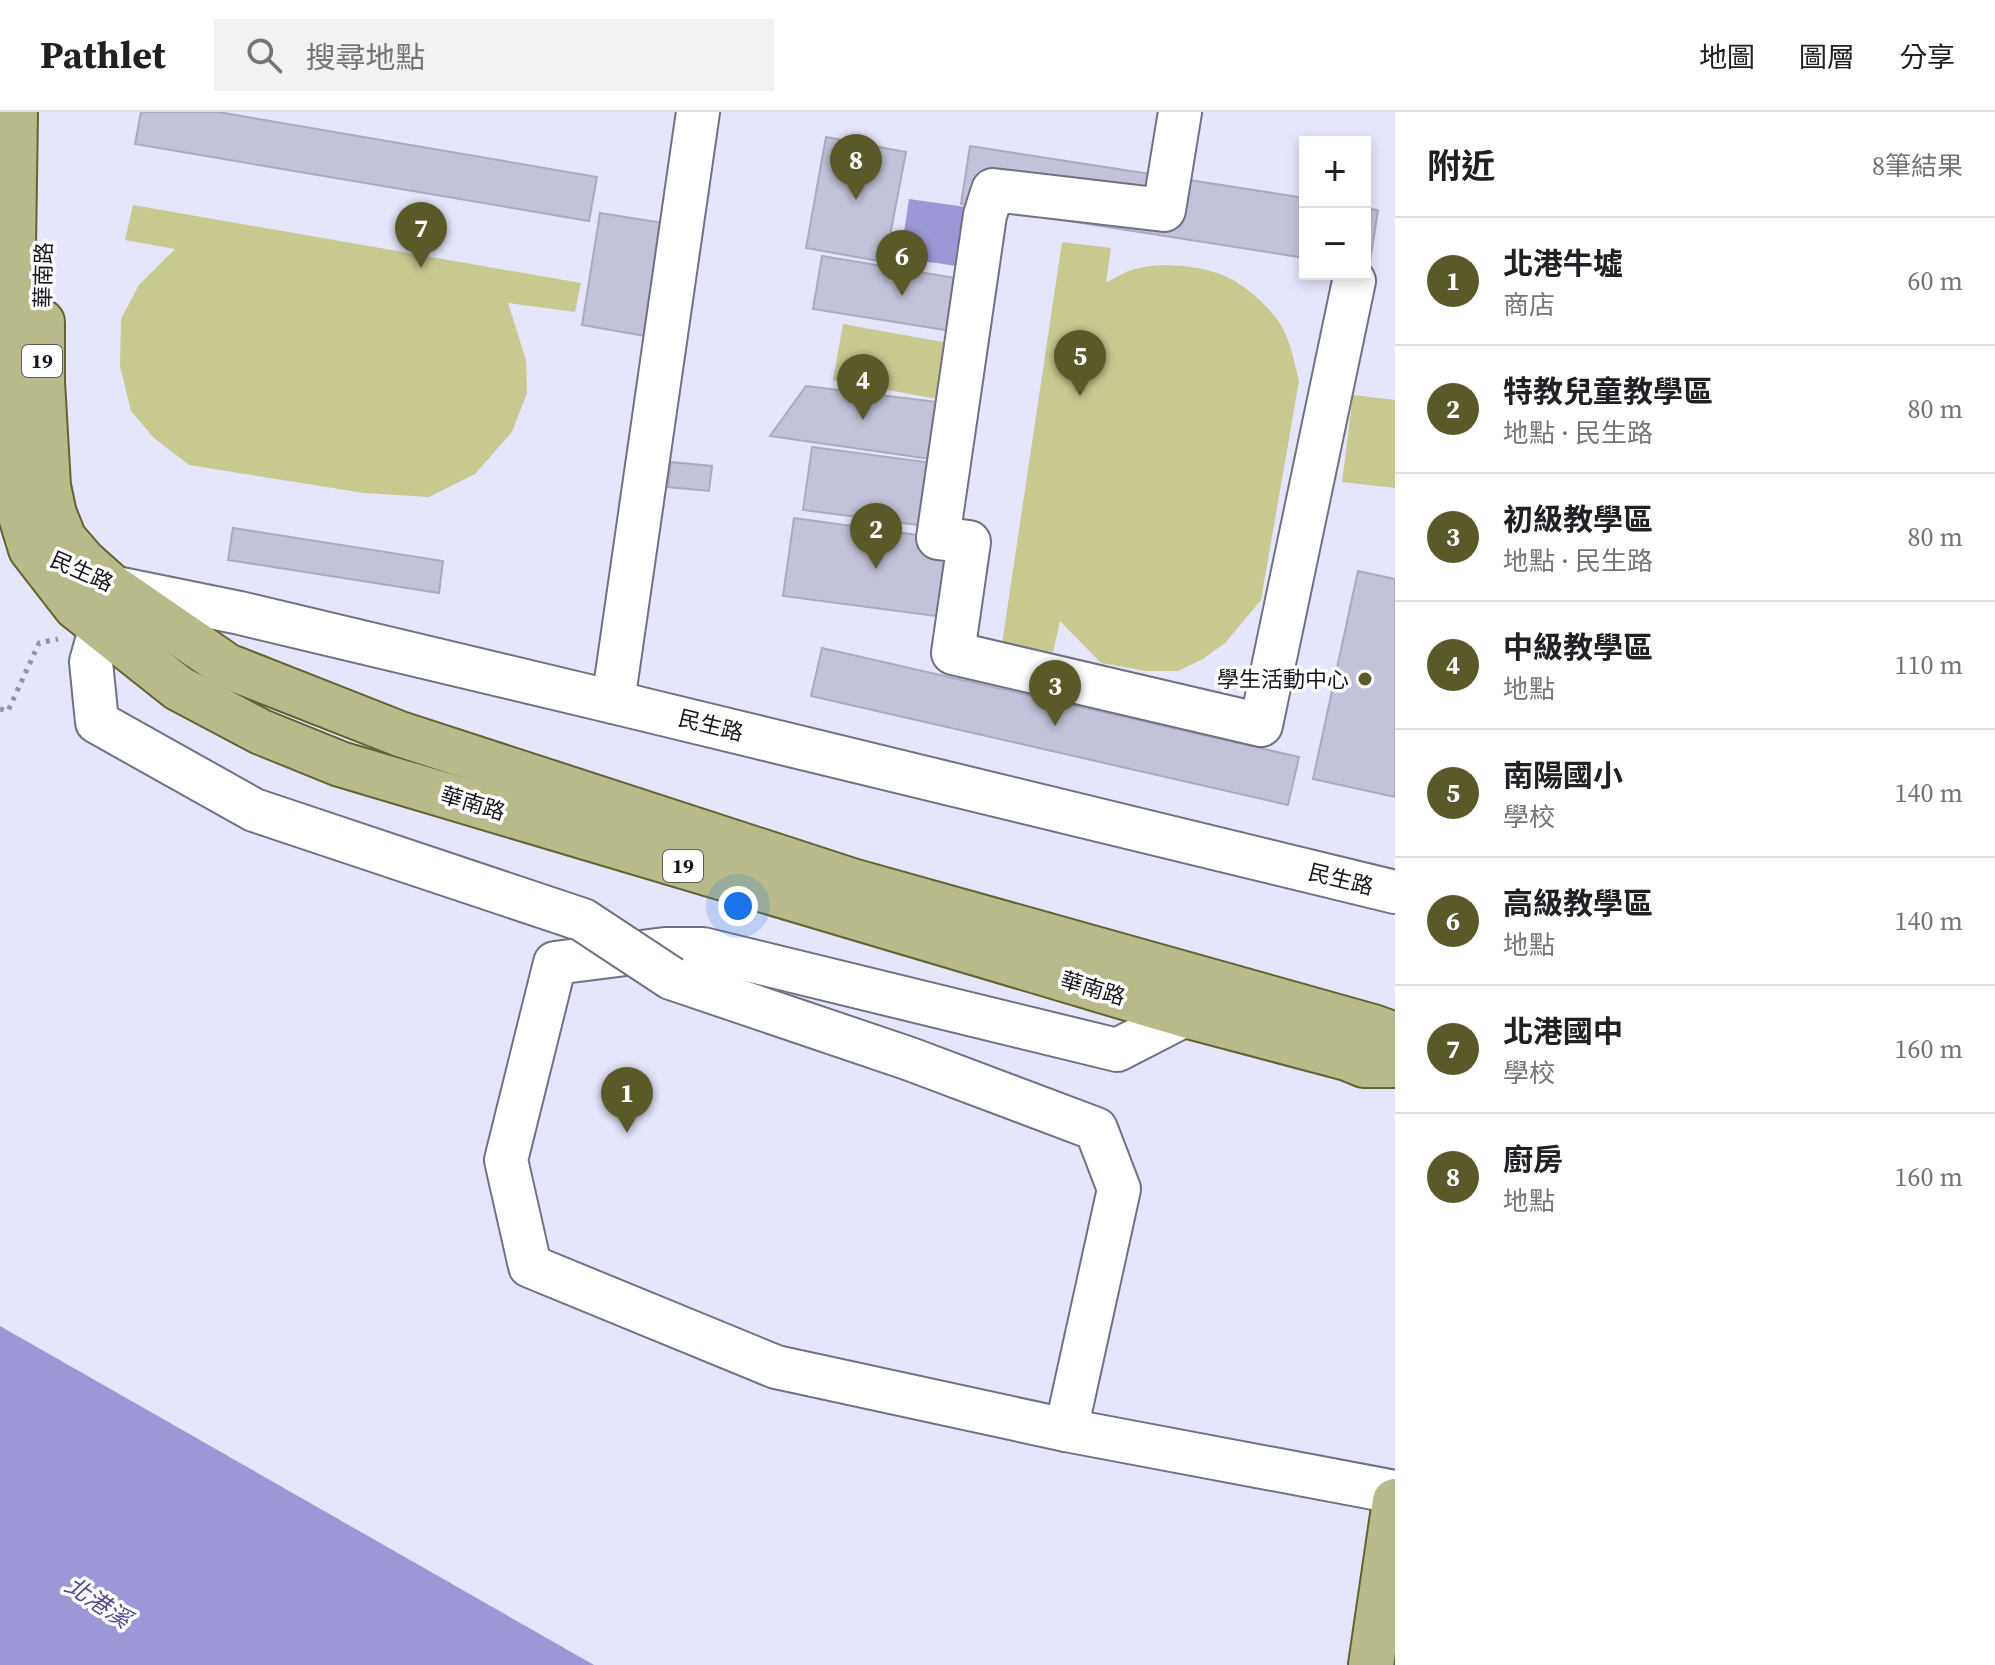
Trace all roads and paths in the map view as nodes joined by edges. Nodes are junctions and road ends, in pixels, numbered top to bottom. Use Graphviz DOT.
graph roads {
  1 [pos="15,112"];
  2 [pos="44,112"];
  3 [pos="698,112"];
  4 [pos="1180,112"];
  5 [pos="1354,281"];
  6 [pos="10,541"];
  7 [pos="107,606"];
  8 [pos="613,702"];
  9 [pos="0,709"];
  10 [pos="1395,892"];
  11 [pos="1185,1015"];
  12 [pos="1395,1035"];
  13 [pos="1395,1065"];
  14 [pos="1066,1430"];
  15 [pos="1395,1492"];
  16 [pos="1395,1501"];
  17 [pos="1371,1665"];
  1 -- 6 [label="main road, 華南路 / 19"];
  2 -- 7 [label="main road, 華南路 / 19"];
  3 -- 8 [label="street"];
  4 -- 5 [label="street"];
  6 -- 7 [label="main road, 民生路"];
  7 -- 8 [label="street, 民生路"];
  7 -- 9 [label="path"];
  7 -- 11 [label="main road, 華南路 / 19"];
  7 -- 12 [label="main road, 華南路 / 19"];
  7 -- 14 [label="street, bridge"];
  8 -- 10 [label="street, 民生路"];
  11 -- 13 [label="main road, 華南路 / 19"];
  11 -- 14 [label="street"];
  14 -- 15 [label="street"];
  16 -- 17 [label="main road"];
}
